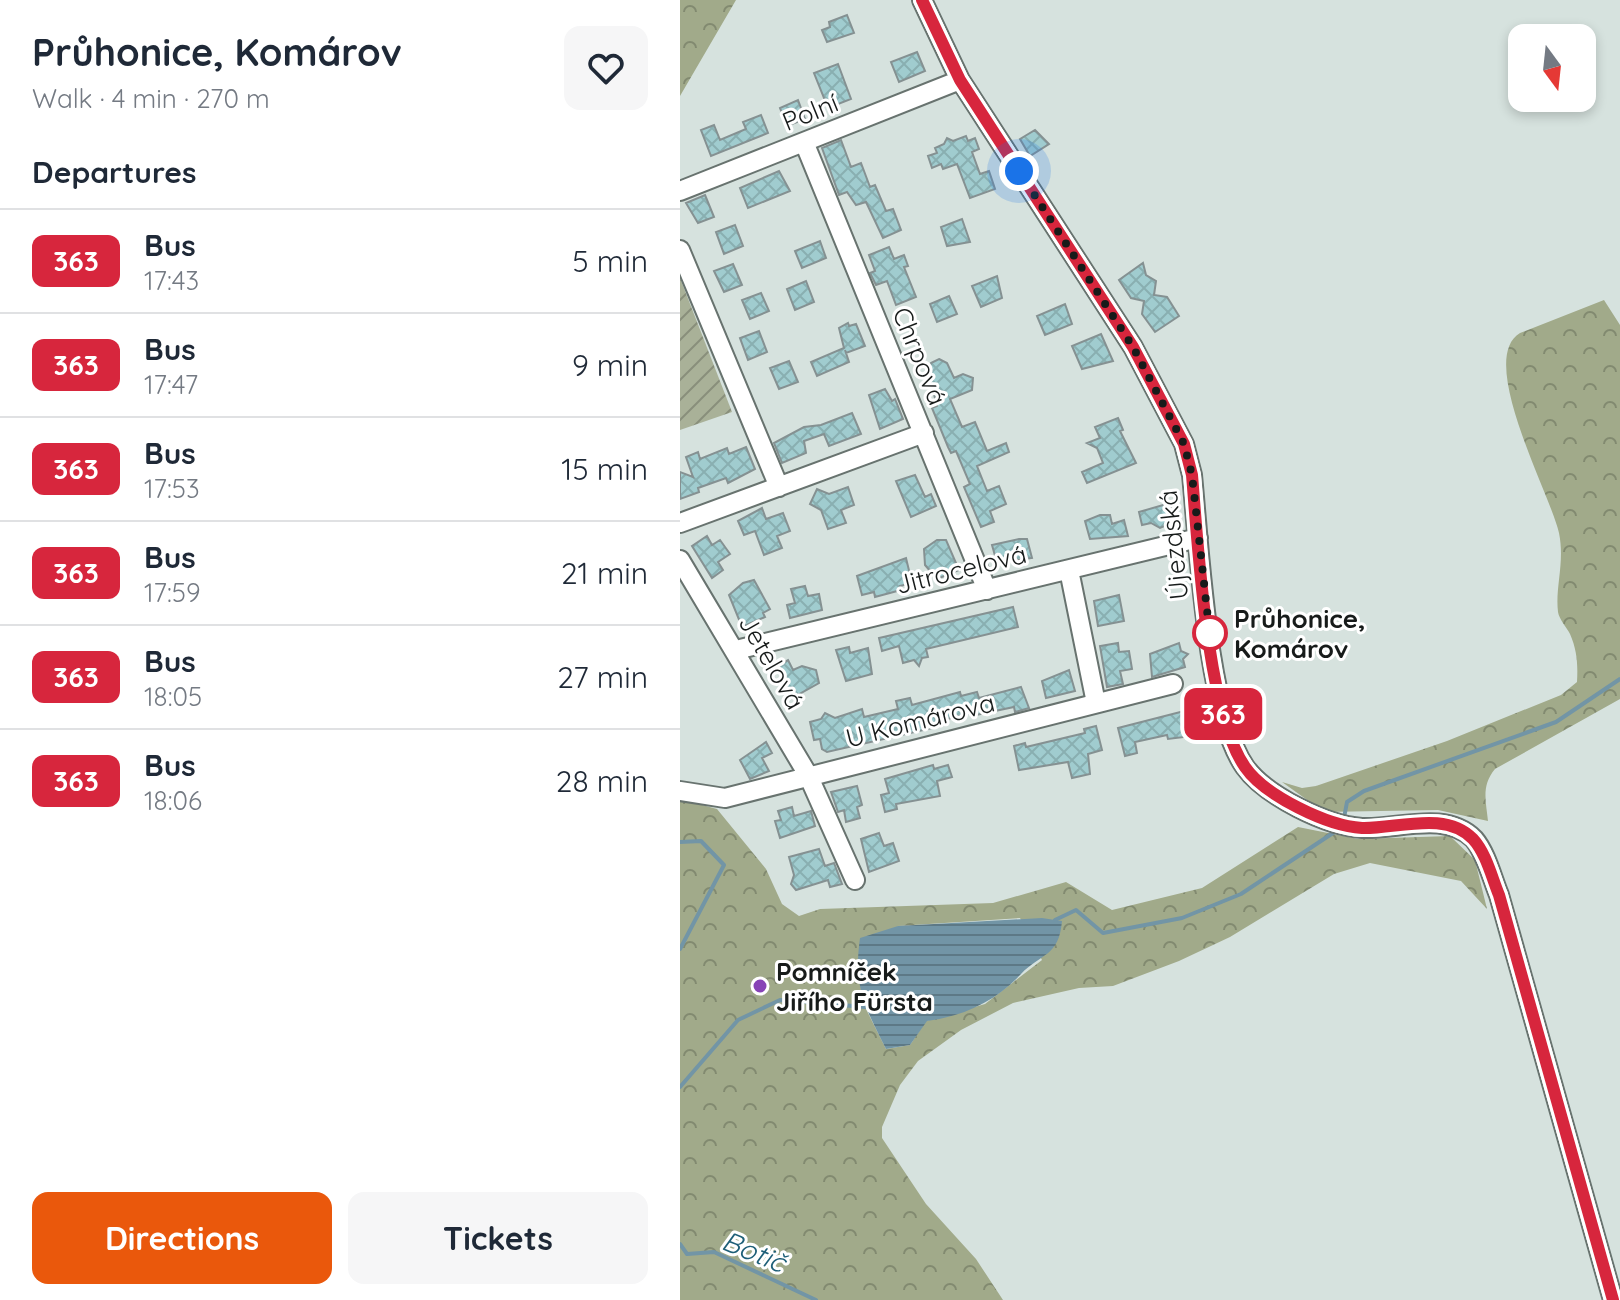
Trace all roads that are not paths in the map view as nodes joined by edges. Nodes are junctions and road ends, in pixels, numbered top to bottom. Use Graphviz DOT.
graph roads {
  1 [pos="922,0"];
  2 [pos="960,80"];
  3 [pos="804,142"];
  4 [pos="680,191"];
  5 [pos="680,250"];
  6 [pos="924,433"];
  7 [pos="779,487"];
  8 [pos="680,523"];
  9 [pos="1198,538"];
  10 [pos="680,560"];
  11 [pos="1069,570"];
  12 [pos="987,590"];
  13 [pos="736,650"];
  14 [pos="1173,684"];
  15 [pos="1096,703"];
  16 [pos="808,775"];
  17 [pos="680,791"];
  18 [pos="855,880"];
  19 [pos="1613,1300"];
  1 -- 2 [label="street, Újezdská"];
  2 -- 3 [label="street, Polní"];
  2 -- 9 [label="street, Újezdská"];
  3 -- 4 [label="street, Polní"];
  3 -- 6 [label="street, Chrpová"];
  5 -- 7 [label="street"];
  6 -- 7 [label="street"];
  6 -- 12 [label="street, Chrpová"];
  7 -- 8 [label="street"];
  9 -- 11 [label="street, Jitrocelová"];
  9 -- 19 [label="street, Újezdská"];
  10 -- 13 [label="street, Jetelová"];
  11 -- 12 [label="street, Jitrocelová"];
  11 -- 15 [label="street"];
  12 -- 13 [label="street, Jitrocelová"];
  13 -- 16 [label="street, Jetelová"];
  14 -- 15 [label="street, U Komárova"];
  15 -- 16 [label="street, U Komárova"];
  16 -- 17 [label="street, U Komárova"];
  16 -- 18 [label="street, Jetelová"];
}
